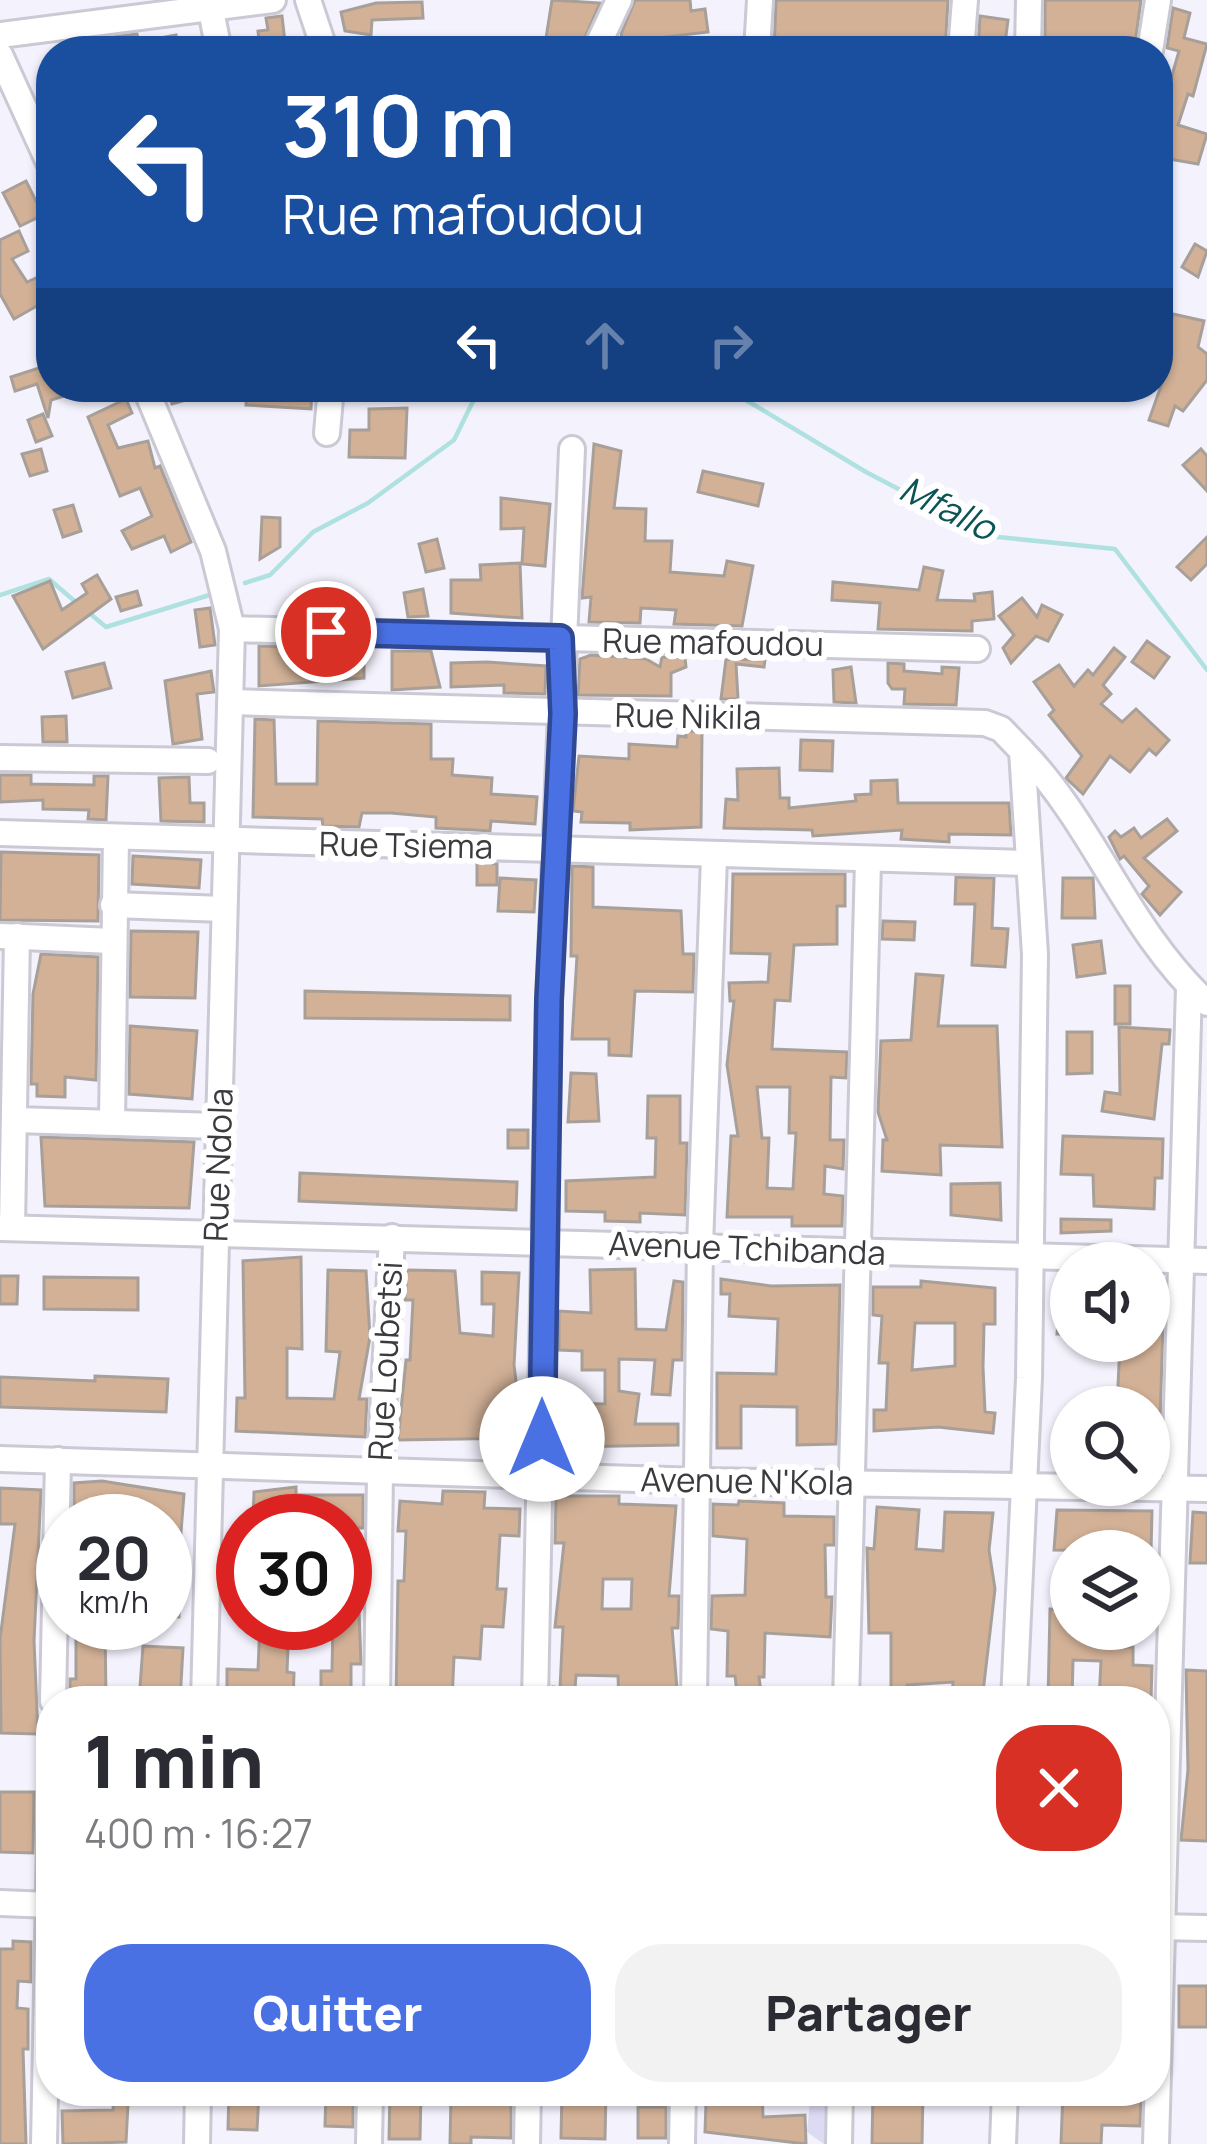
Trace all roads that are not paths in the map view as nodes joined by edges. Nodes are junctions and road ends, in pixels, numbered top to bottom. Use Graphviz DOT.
graph roads {
  1 [pos="180,0"];
  2 [pos="273,0"];
  3 [pos="308,0"];
  4 [pos="619,0"];
  5 [pos="760,0"];
  6 [pos="965,0"];
  7 [pos="1029,0"];
  8 [pos="1157,0"];
  9 [pos="209,3"];
  10 [pos="0,23"];
  11 [pos="0,34"];
  12 [pos="216,36"];
  13 [pos="320,36"];
  14 [pos="602,36"];
  15 [pos="758,36"];
  16 [pos="962,36"];
  17 [pos="1028,36"];
  18 [pos="1152,36"];
  19 [pos="0,55"];
  20 [pos="36,134"];
  21 [pos="151,402"];
  22 [pos="330,402"];
  23 [pos="327,433"];
  24 [pos="572,448"];
  25 [pos="232,629"];
  26 [pos="560,638"];
  27 [pos="977,649"];
  28 [pos="231,702"];
  29 [pos="563,714"];
  30 [pos="1022,751"];
  31 [pos="0,758"];
  32 [pos="208,761"];
  33 [pos="0,833"];
  34 [pos="116,837"];
  35 [pos="228,841"];
  36 [pos="556,848"];
  37 [pos="715,857"];
  38 [pos="868,861"];
  39 [pos="1028,863"];
  40 [pos="112,905"];
  41 [pos="224,909"];
  42 [pos="9,936"];
  43 [pos="112,940"];
  44 [pos="1198,995"];
  45 [pos="14,1120"];
  46 [pos="112,1122"];
  47 [pos="219,1126"];
  48 [pos="6,1228"];
  49 [pos="216,1231"];
  50 [pos="392,1237"];
  51 [pos="543,1240"];
  52 [pos="700,1246"];
  53 [pos="862,1253"];
  54 [pos="1029,1257"];
  55 [pos="1179,1260"];
  56 [pos="1207,1261"];
  57 [pos="0,1459"];
  58 [pos="58,1460"];
  59 [pos="208,1465"];
  60 [pos="380,1472"];
  61 [pos="543,1475"];
  62 [pos="700,1481"];
  63 [pos="850,1483"];
  64 [pos="1025,1484"];
  65 [pos="1172,1489"];
  66 [pos="1207,1490"];
  67 [pos="53,1686"];
  68 [pos="203,1686"];
  69 [pos="377,1686"];
  70 [pos="536,1686"];
  71 [pos="694,1686"];
  72 [pos="846,1686"];
  73 [pos="1015,1686"];
  74 [pos="1166,1686"];
  75 [pos="0,1903"];
  76 [pos="36,1904"];
  77 [pos="1170,1928"];
  78 [pos="1207,1928"];
  79 [pos="45,2106"];
  80 [pos="198,2106"];
  81 [pos="370,2106"];
  82 [pos="527,2106"];
  83 [pos="683,2106"];
  84 [pos="839,2106"];
  85 [pos="1004,2106"];
  86 [pos="1157,2106"];
  87 [pos="44,2144"];
  88 [pos="197,2144"];
  89 [pos="369,2144"];
  90 [pos="526,2144"];
  91 [pos="682,2144"];
  92 [pos="838,2144"];
  93 [pos="1003,2144"];
  94 [pos="1156,2144"];
  1 -- 10 [label="street"];
  2 -- 9 [label="street"];
  3 -- 13 [label="street"];
  4 -- 14 [label="street"];
  5 -- 15 [label="street"];
  6 -- 16 [label="street"];
  7 -- 17 [label="street"];
  8 -- 18 [label="street"];
  9 -- 11 [label="street"];
  9 -- 12 [label="street"];
  19 -- 20 [label="street"];
  21 -- 25 [label="street, Rue Ndola"];
  22 -- 23 [label="street"];
  24 -- 26 [label="street"];
  25 -- 26 [label="street, Rue mafoudou"];
  25 -- 28 [label="street, Rue Ndola"];
  26 -- 27 [label="street, Rue mafoudou"];
  26 -- 29 [label="street"];
  28 -- 29 [label="street, Rue Nikila"];
  28 -- 35 [label="street, Rue Ndola"];
  29 -- 30 [label="street, Rue Nikila"];
  29 -- 36 [label="street"];
  30 -- 39 [label="street"];
  30 -- 44 [label="street"];
  31 -- 32 [label="street"];
  33 -- 34 [label="street, Rue Tsiema"];
  34 -- 35 [label="street, Rue Tsiema"];
  34 -- 40 [label="street"];
  35 -- 36 [label="street, Rue Tsiema"];
  35 -- 41 [label="street, Rue Ndola"];
  36 -- 37 [label="street, Rue Tsiema"];
  36 -- 51 [label="street"];
  37 -- 38 [label="street, Rue Tsiema"];
  37 -- 52 [label="street"];
  38 -- 39 [label="street, Rue Tsiema"];
  38 -- 53 [label="street"];
  39 -- 54 [label="street"];
  40 -- 41 [label="street"];
  40 -- 43 [label="street"];
  41 -- 47 [label="street, Rue Ndola"];
  42 -- 43 [label="street"];
  42 -- 45 [label="street"];
  43 -- 46 [label="street"];
  44 -- 55 [label="street"];
  45 -- 46 [label="street"];
  45 -- 48 [label="street"];
  46 -- 47 [label="street"];
  47 -- 49 [label="street, Rue Ndola"];
  48 -- 49 [label="street, Avenue Tchibanda"];
  49 -- 50 [label="street, Avenue Tchibanda"];
  49 -- 59 [label="street, Rue Ndola"];
  50 -- 51 [label="street, Avenue Tchibanda"];
  50 -- 60 [label="street, Rue Loubetsi"];
  51 -- 52 [label="street, Avenue Tchibanda"];
  51 -- 61 [label="street"];
  52 -- 53 [label="street, Avenue Tchibanda"];
  52 -- 62 [label="street"];
  53 -- 54 [label="street, Avenue Tchibanda"];
  53 -- 63 [label="street"];
  54 -- 55 [label="street, Avenue Tchibanda"];
  54 -- 64 [label="street"];
  55 -- 56 [label="street, Avenue Tchibanda"];
  55 -- 65 [label="street"];
  57 -- 58 [label="street, Avenue N'Kola"];
  58 -- 59 [label="street, Avenue N'Kola"];
  58 -- 67 [label="street"];
  59 -- 60 [label="street, Avenue N'Kola"];
  59 -- 68 [label="street, Rue Ndola"];
  60 -- 61 [label="street, Avenue N'Kola"];
  60 -- 69 [label="street, Rue Loubetsi"];
  61 -- 62 [label="street, Avenue N'Kola"];
  61 -- 70 [label="street"];
  62 -- 63 [label="street, Avenue N'Kola"];
  62 -- 71 [label="street"];
  63 -- 64 [label="street, Avenue N'Kola"];
  63 -- 72 [label="street"];
  64 -- 65 [label="street, Avenue N'Kola"];
  64 -- 73 [label="street"];
  65 -- 66 [label="street, Avenue N'Kola"];
  65 -- 74 [label="street"];
  75 -- 76 [label="street"];
  77 -- 78 [label="street"];
  79 -- 87 [label="street"];
  80 -- 88 [label="street"];
  81 -- 89 [label="street"];
  82 -- 90 [label="street"];
  83 -- 91 [label="street"];
  84 -- 92 [label="street"];
  85 -- 93 [label="street"];
  86 -- 94 [label="street"];
}
